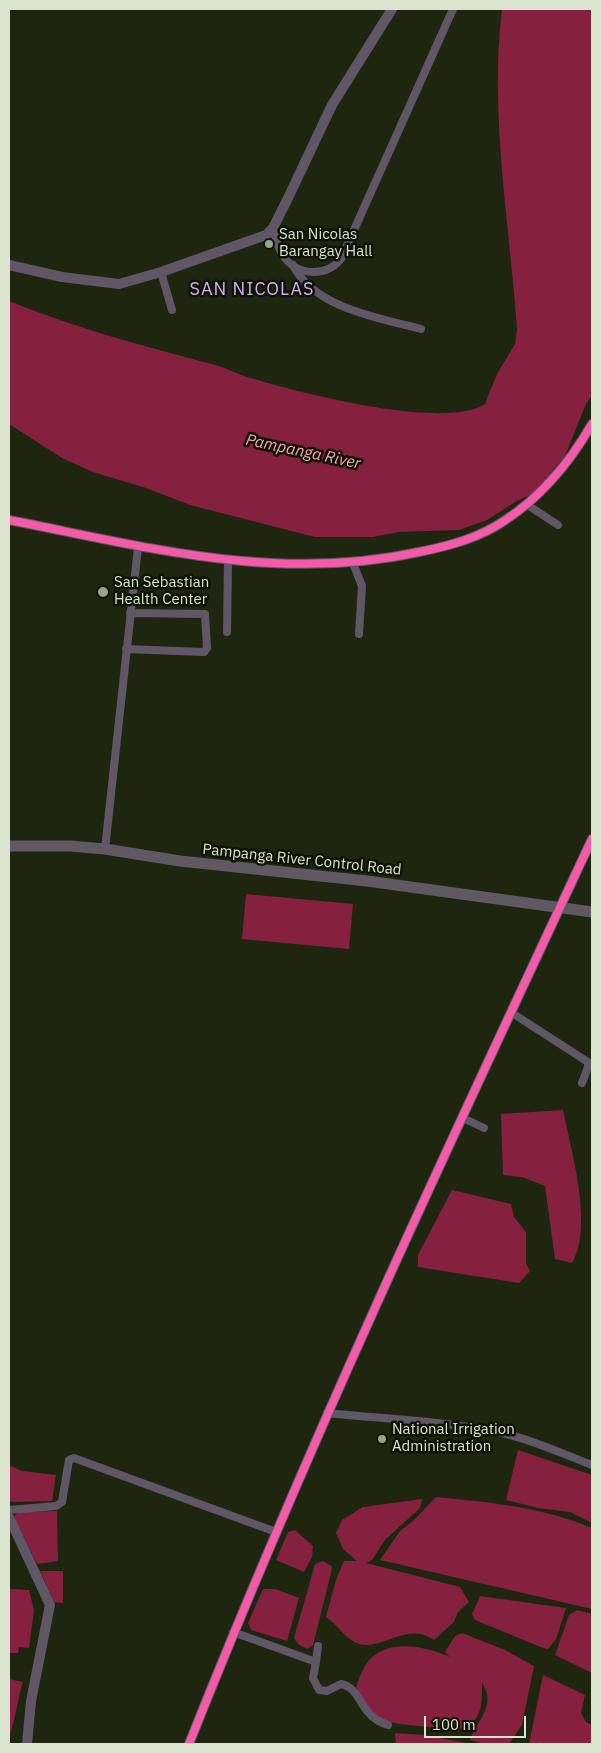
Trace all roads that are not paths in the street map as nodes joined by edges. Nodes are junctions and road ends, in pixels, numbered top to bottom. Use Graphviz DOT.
graph roads {
  1 [pos="392,9"];
  2 [pos="453,9"];
  3 [pos="272,228"];
  4 [pos="9,265"];
  5 [pos="293,265"];
  6 [pos="161,272"];
  7 [pos="172,310"];
  8 [pos="421,329"];
  9 [pos="592,424"];
  10 [pos="526,504"];
  11 [pos="9,520"];
  12 [pos="558,525"];
  13 [pos="138,547"];
  14 [pos="228,560"];
  15 [pos="353,563"];
  16 [pos="130,613"];
  17 [pos="227,632"];
  18 [pos="359,634"];
  19 [pos="126,648"];
  20 [pos="592,839"];
  21 [pos="9,846"];
  22 [pos="105,849"];
  23 [pos="559,908"];
  24 [pos="592,912"];
  25 [pos="512,1013"];
  26 [pos="582,1083"];
  27 [pos="463,1118"];
  28 [pos="484,1128"];
  29 [pos="327,1413"];
  30 [pos="592,1464"];
  31 [pos="9,1510"];
  32 [pos="9,1517"];
  33 [pos="276,1532"];
  34 [pos="233,1632"];
  35 [pos="318,1646"];
  36 [pos="316,1662"];
  37 [pos="388,1725"];
  38 [pos="27,1744"];
  39 [pos="189,1744"];
  1 -- 3 [label="street"];
  2 -- 5 [label="street"];
  3 -- 5 [label="street"];
  3 -- 6 [label="street"];
  4 -- 6 [label="street"];
  5 -- 8 [label="street"];
  6 -- 7 [label="street"];
  9 -- 10 [label="street"];
  10 -- 12 [label="street"];
  10 -- 15 [label="street"];
  11 -- 13 [label="street"];
  13 -- 14 [label="street"];
  13 -- 16 [label="street"];
  14 -- 15 [label="street"];
  14 -- 17 [label="street"];
  15 -- 18 [label="street"];
  16 -- 19 [label="street"];
  16 -- 19 [label="street"];
  19 -- 22 [label="street"];
  20 -- 23 [label="street"];
  21 -- 22 [label="main road, Pampanga River Control Road"];
  22 -- 23 [label="main road, Pampanga River Control Road"];
  23 -- 24 [label="main road, Pampanga River Control Road"];
  23 -- 25 [label="street"];
  25 -- 26 [label="street"];
  25 -- 27 [label="street"];
  27 -- 28 [label="street"];
  27 -- 29 [label="street"];
  29 -- 30 [label="street"];
  29 -- 33 [label="street"];
  31 -- 33 [label="street"];
  32 -- 38 [label="street"];
  33 -- 34 [label="street"];
  34 -- 36 [label="street"];
  34 -- 39 [label="street"];
  35 -- 36 [label="street"];
  36 -- 37 [label="street"];
}
